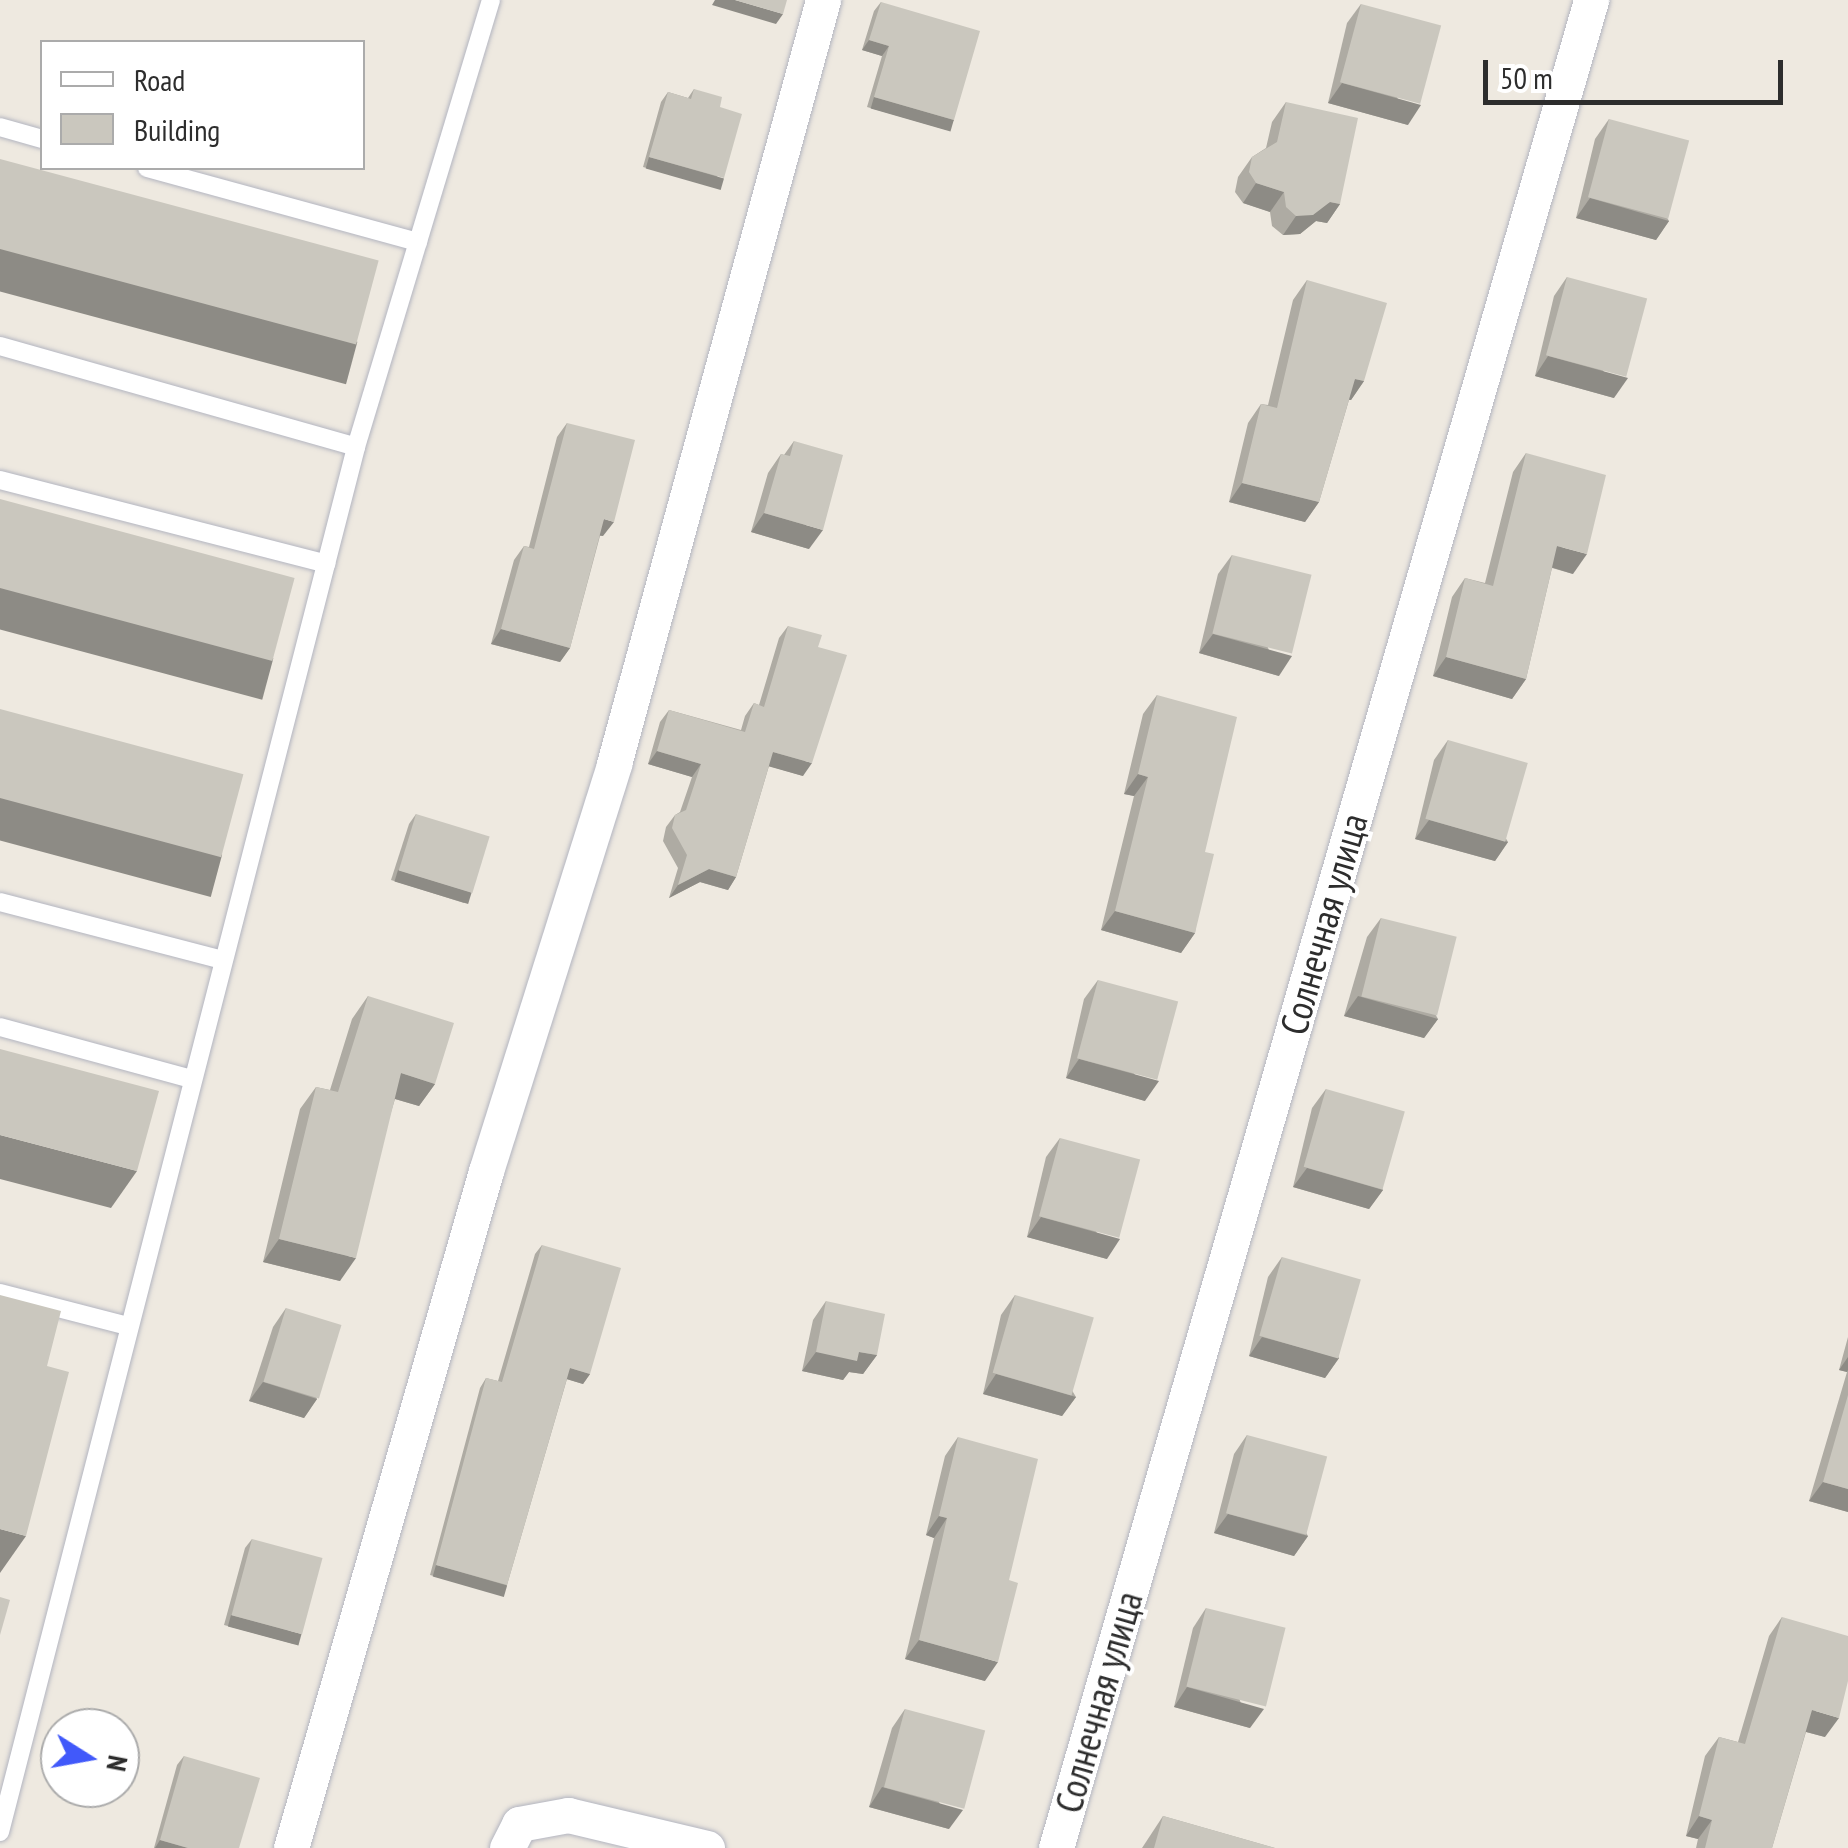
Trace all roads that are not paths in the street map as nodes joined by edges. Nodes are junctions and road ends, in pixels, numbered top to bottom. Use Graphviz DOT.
graph roads {
  1 [pos="491,0"];
  2 [pos="823,0"];
  3 [pos="1591,0"];
  4 [pos="0,127"];
  5 [pos="40,138"];
  6 [pos="154,170"];
  7 [pos="418,242"];
  8 [pos="0,346"];
  9 [pos="356,446"];
  10 [pos="0,480"];
  11 [pos="326,564"];
  12 [pos="0,902"];
  13 [pos="223,960"];
  14 [pos="0,1027"];
  15 [pos="191,1080"];
  16 [pos="0,1293"];
  17 [pos="128,1326"];
  18 [pos="4,1798"];
  19 [pos="0,1832"];
  20 [pos="291,1848"];
  21 [pos="506,1848"];
  22 [pos="707,1848"];
  23 [pos="1056,1848"];
  1 -- 7 [label="lane"];
  2 -- 20 [label="street"];
  3 -- 23 [label="street, Солнечная улица"];
  4 -- 5 [label="lane"];
  6 -- 7 [label="lane"];
  7 -- 9 [label="lane"];
  8 -- 9 [label="lane"];
  9 -- 11 [label="lane"];
  10 -- 11 [label="lane"];
  11 -- 13 [label="lane"];
  12 -- 13 [label="lane"];
  13 -- 15 [label="lane"];
  14 -- 15 [label="lane"];
  15 -- 17 [label="lane"];
  16 -- 17 [label="lane"];
  17 -- 18 [label="lane"];
  18 -- 19 [label="lane"];
  21 -- 22 [label="street"];
}
